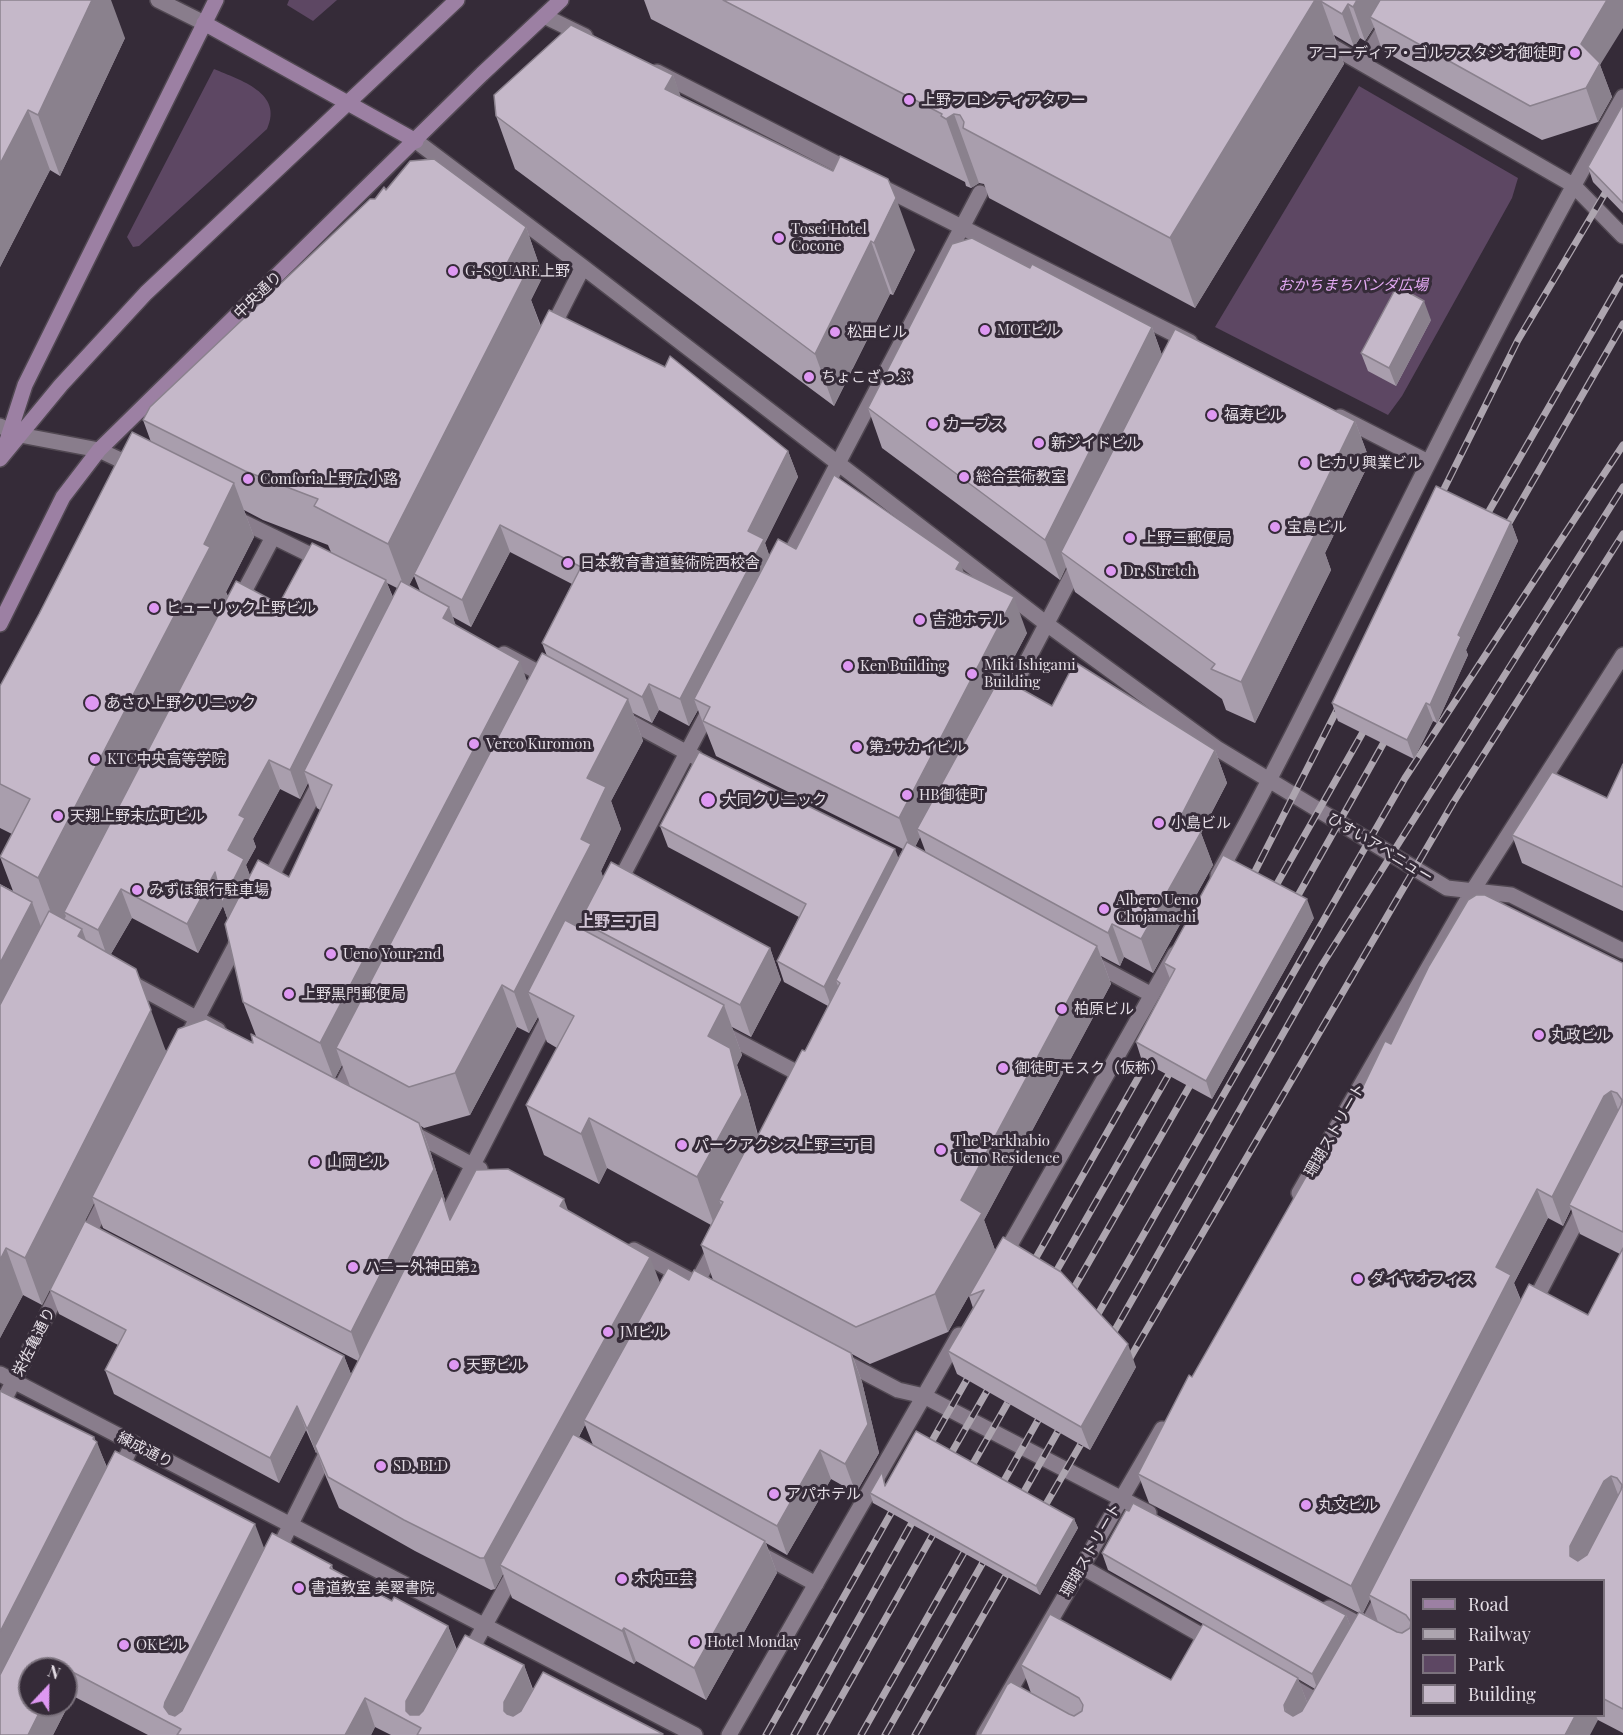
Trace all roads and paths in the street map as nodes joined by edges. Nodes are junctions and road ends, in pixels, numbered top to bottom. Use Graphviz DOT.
graph roads {
  1 [pos="158,0"];
  2 [pos="216,0"];
  3 [pos="457,0"];
  4 [pos="561,0"];
  5 [pos="1402,0"];
  6 [pos="544,16"];
  7 [pos="204,23"];
  8 [pos="1313,35"];
  9 [pos="598,43"];
  10 [pos="1363,63"];
  11 [pos="640,64"];
  12 [pos="1623,97"];
  13 [pos="349,102"];
  14 [pos="416,141"];
  15 [pos="1573,185"];
  16 [pos="980,193"];
  17 [pos="961,226"];
  18 [pos="1623,236"];
  19 [pos="583,267"];
  20 [pos="545,342"];
  21 [pos="1191,347"];
  22 [pos="1324,409"];
  23 [pos="10,431"];
  24 [pos="99,450"];
  25 [pos="2,455"];
  26 [pos="1428,462"];
  27 [pos="838,464"];
  28 [pos="149,474"];
  29 [pos="220,510"];
  30 [pos="273,537"];
  31 [pos="1089,543"];
  32 [pos="337,568"];
  33 [pos="778,578"];
  34 [pos="229,620"];
  35 [pos="0,624"];
  36 [pos="1048,625"];
  37 [pos="495,650"];
  38 [pos="1623,655"];
  39 [pos="555,686"];
  40 [pos="719,691"];
  41 [pos="605,708"];
  42 [pos="996,719"];
  43 [pos="687,753"];
  44 [pos="710,764"];
  45 [pos="329,765"];
  46 [pos="1270,782"];
  47 [pos="1213,884"];
  48 [pos="1473,890"];
  49 [pos="257,903"];
  50 [pos="606,906"];
  51 [pos="246,924"];
  52 [pos="1180,945"];
  53 [pos="1623,951"];
  54 [pos="1072,952"];
  55 [pos="113,972"];
  56 [pos="1152,995"];
  57 [pos="558,998"];
  58 [pos="197,1019"];
  59 [pos="704,1023"];
  60 [pos="227,1035"];
  61 [pos="365,1040"];
  62 [pos="184,1045"];
  63 [pos="807,1078"];
  64 [pos="338,1093"];
  65 [pos="397,1125"];
  66 [pos="473,1165"];
  67 [pos="493,1176"];
  68 [pos="116,1180"];
  69 [pos="1591,1192"];
  70 [pos="1291,1207"];
  71 [pos="724,1232"];
  72 [pos="435,1239"];
  73 [pos="618,1242"];
  74 [pos="79,1253"];
  75 [pos="995,1272"];
  76 [pos="68,1274"];
  77 [pos="680,1275"];
  78 [pos="696,1284"];
  79 [pos="670,1293"];
  80 [pos="717,1295"];
  81 [pos="1525,1320"];
  82 [pos="966,1323"];
  83 [pos="832,1355"];
  84 [pos="0,1374"];
  85 [pos="14,1381"];
  86 [pos="924,1396"];
  87 [pos="0,1408"];
  88 [pos="1172,1413"];
  89 [pos="336,1434"];
  90 [pos="134,1443"];
  91 [pos="111,1488"];
  92 [pos="1121,1498"];
  93 [pos="1160,1519"];
  94 [pos="290,1525"];
  95 [pos="742,1544"];
  96 [pos="524,1553"];
  97 [pos="1082,1567"];
  98 [pos="268,1568"];
  99 [pos="1394,1575"];
  100 [pos="816,1584"];
  101 [pos="1314,1601"];
  102 [pos="484,1626"];
  103 [pos="1366,1628"];
  104 [pos="1384,1638"];
  105 [pos="1232,1653"];
  106 [pos="1351,1654"];
  107 [pos="561,1666"];
  108 [pos="457,1676"];
  109 [pos="1272,1676"];
  110 [pos="553,1680"];
  111 [pos="1322,1704"];
  112 [pos="695,1735"];
  113 [pos="729,1735"];
  114 [pos="984,1735"];
  1 -- 7 [label="street"];
  2 -- 7 [label="main road"];
  3 -- 13 [label="main road"];
  4 -- 6 [label="main road, 中央通り"];
  5 -- 10 [label="street"];
  6 -- 9 [label="street"];
  6 -- 14 [label="main road, 中央通り"];
  7 -- 13 [label="main road"];
  7 -- 23 [label="main road"];
  8 -- 10 [label="street"];
  10 -- 15 [label="street"];
  11 -- 17 [label="street"];
  12 -- 15 [label="street"];
  13 -- 14 [label="main road"];
  13 -- 23 [label="main road"];
  14 -- 19 [label="street, ひすいアベニュー"];
  14 -- 24 [label="main road, 中央通り"];
  15 -- 18 [label="street"];
  15 -- 26 [label="street"];
  16 -- 17 [label="street"];
  17 -- 21 [label="street"];
  17 -- 27 [label="street"];
  19 -- 20 [label="street"];
  19 -- 27 [label="street, ひすいアベニュー"];
  22 -- 26 [label="street"];
  23 -- 24 [label="street"];
  23 -- 25 [label="main road"];
  24 -- 28 [label="street"];
  24 -- 35 [label="main road, 中央通り"];
  26 -- 46 [label="street"];
  27 -- 33 [label="street"];
  27 -- 36 [label="street, ひすいアベニュー"];
  29 -- 30 [label="street"];
  30 -- 32 [label="street"];
  30 -- 34 [label="street"];
  31 -- 36 [label="street"];
  36 -- 42 [label="street"];
  36 -- 46 [label="street, ひすいアベニュー"];
  37 -- 39 [label="street"];
  38 -- 48 [label="street, 珊瑚ストリート"];
  40 -- 43 [label="street"];
  41 -- 43 [label="street"];
  43 -- 44 [label="street"];
  43 -- 50 [label="street"];
  45 -- 49 [label="street"];
  46 -- 47 [label="street"];
  46 -- 48 [label="street, ひすいアベニュー"];
  48 -- 53 [label="street, ひすいアベニュー"];
  48 -- 70 [label="street, 珊瑚ストリート"];
  51 -- 58 [label="street"];
  52 -- 56 [label="street"];
  54 -- 56 [label="street"];
  55 -- 58 [label="street"];
  56 -- 75 [label="street"];
  57 -- 66 [label="street"];
  58 -- 60 [label="street"];
  58 -- 62 [label="street"];
  59 -- 63 [label="street"];
  61 -- 64 [label="street"];
  65 -- 66 [label="street"];
  66 -- 67 [label="street"];
  66 -- 72 [label="street"];
  68 -- 74 [label="street"];
  69 -- 81 [label="street"];
  71 -- 78 [label="street"];
  73 -- 77 [label="street"];
  76 -- 85 [label="street, 栄佐亀通り"];
  77 -- 78 [label="street"];
  77 -- 79 [label="street"];
  78 -- 80 [label="street"];
  82 -- 86 [label="street"];
  83 -- 86 [label="street"];
  84 -- 85 [label="street, 練成通り"];
  85 -- 87 [label="street, 栄佐亀通り"];
  85 -- 90 [label="street, 練成通り"];
  86 -- 92 [label="street"];
  86 -- 100 [label="street"];
  88 -- 92 [label="street, 珊瑚ストリート"];
  89 -- 94 [label="street"];
  90 -- 91 [label="street"];
  90 -- 94 [label="street, 練成通り"];
  92 -- 93 [label="street"];
  92 -- 97 [label="street, 珊瑚ストリート"];
  94 -- 98 [label="street"];
  94 -- 102 [label="street, 練成通り"];
  95 -- 100 [label="street"];
  96 -- 102 [label="street"];
  97 -- 105 [label="street"];
  97 -- 114 [label="street, 珊瑚ストリート"];
  99 -- 103 [label="street"];
  100 -- 113 [label="street"];
  101 -- 103 [label="street"];
  102 -- 107 [label="street, 練成通り"];
  102 -- 108 [label="street"];
  103 -- 104 [label="street"];
  103 -- 106 [label="street"];
  107 -- 110 [label="street"];
  107 -- 112 [label="street, 練成通り"];
  109 -- 111 [label="street"];
}
